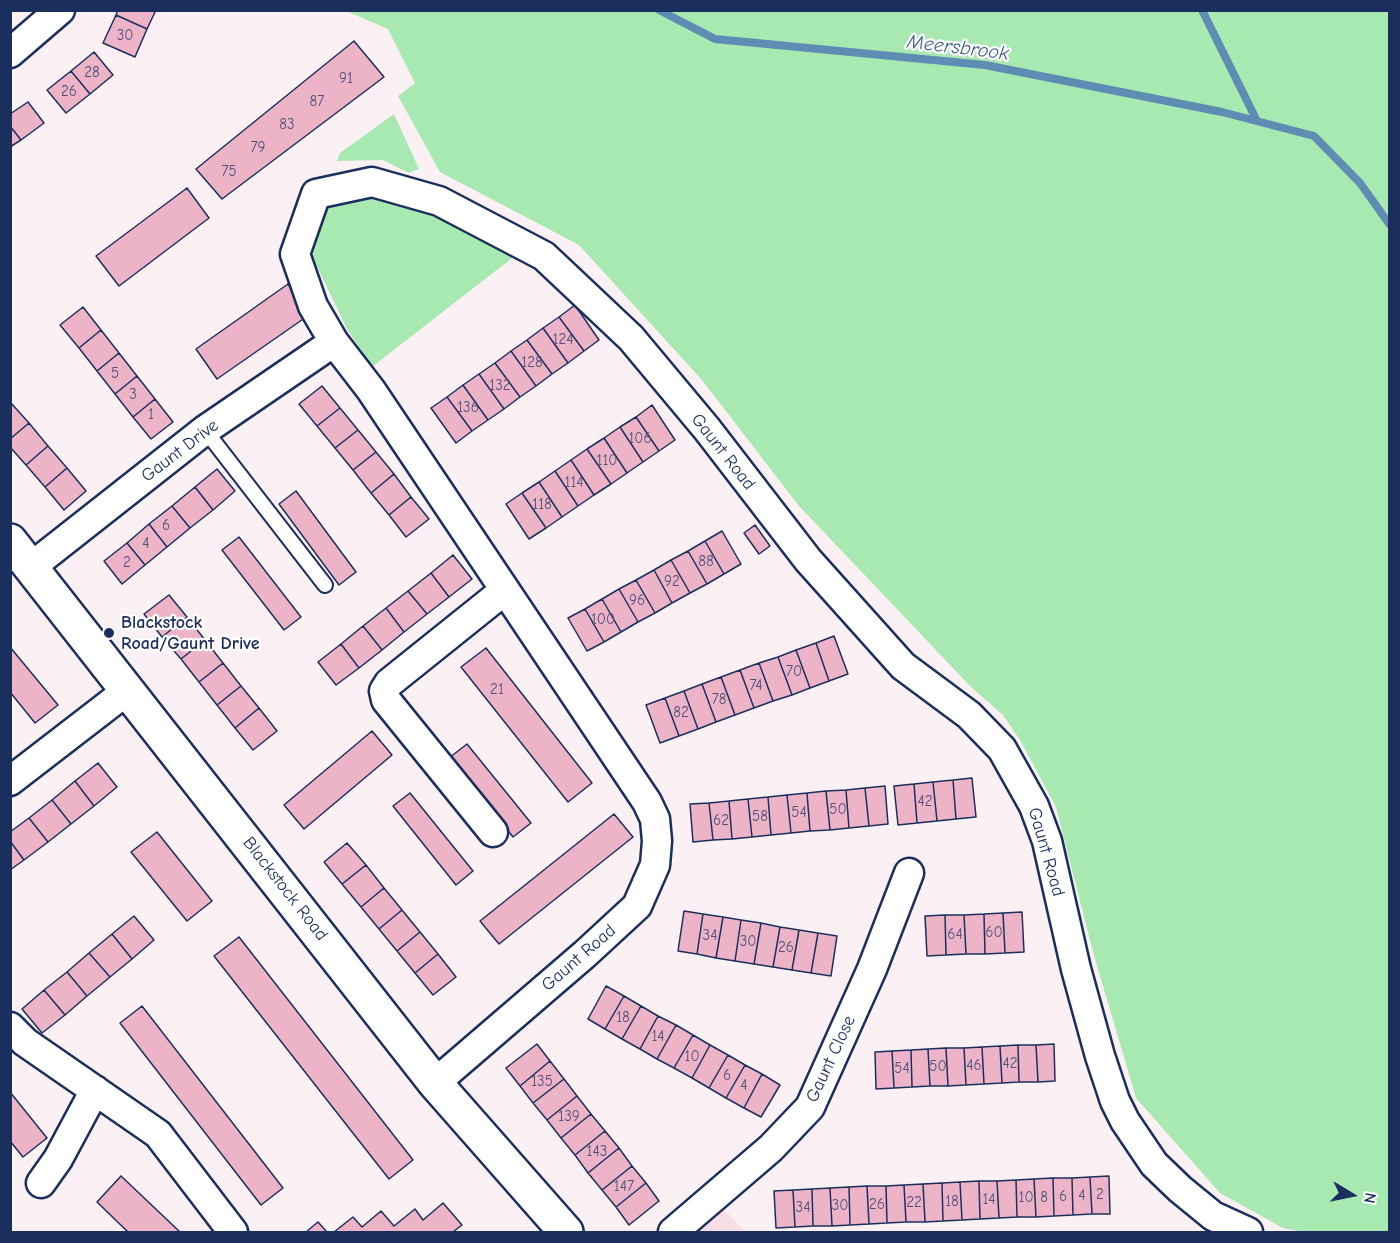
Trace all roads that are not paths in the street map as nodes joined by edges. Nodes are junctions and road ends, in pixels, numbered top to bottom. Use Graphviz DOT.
graph roads {
  1 [pos="60,10"];
  2 [pos="10,52"];
  3 [pos="333,342"];
  4 [pos="205,430"];
  5 [pos="10,541"];
  6 [pos="31,567"];
  7 [pos="325,585"];
  8 [pos="505,590"];
  9 [pos="128,690"];
  10 [pos="10,781"];
  11 [pos="493,832"];
  12 [pos="909,873"];
  13 [pos="10,1027"];
  14 [pos="435,1083"];
  15 [pos="95,1090"];
  16 [pos="41,1183"];
  17 [pos="233,1233"];
  18 [pos="566,1233"];
  19 [pos="673,1233"];
  20 [pos="1248,1233"];
  1 -- 2 [label="street"];
  3 -- 4 [label="street, Gaunt Drive"];
  3 -- 8 [label="street, Gaunt Road"];
  3 -- 20 [label="street, Gaunt Road"];
  4 -- 6 [label="street, Gaunt Drive"];
  4 -- 7 [label="lane"];
  5 -- 6 [label="street, Blackstock Road"];
  6 -- 9 [label="street, Blackstock Road"];
  8 -- 11 [label="street"];
  8 -- 14 [label="street, Gaunt Road"];
  9 -- 10 [label="street"];
  9 -- 14 [label="street, Blackstock Road"];
  12 -- 19 [label="street, Gaunt Close"];
  13 -- 15 [label="street"];
  14 -- 18 [label="street, Blackstock Road"];
  15 -- 16 [label="street"];
  15 -- 17 [label="street"];
}
